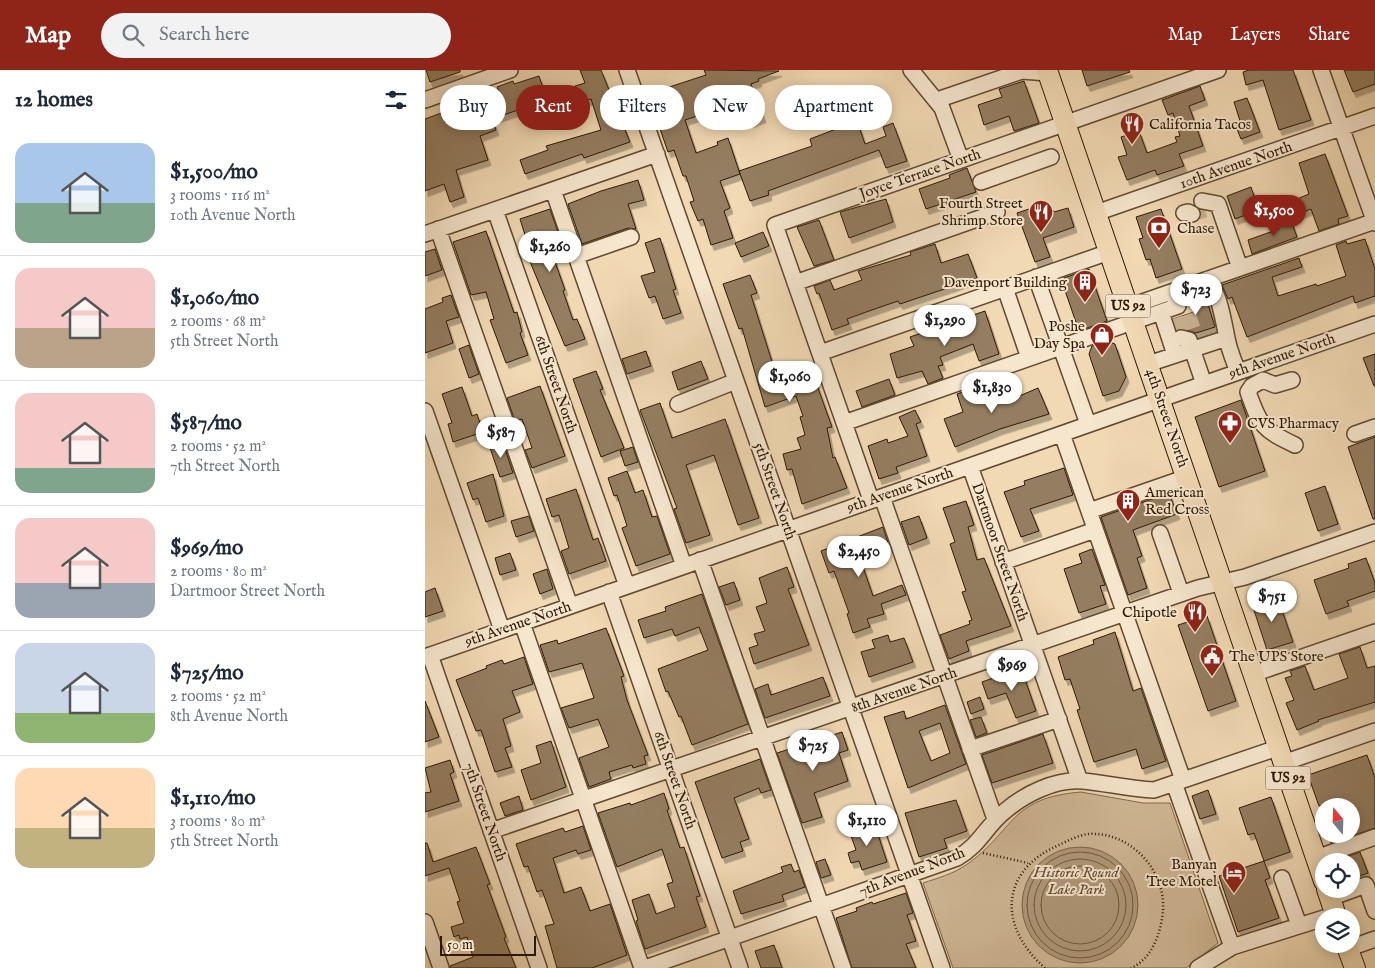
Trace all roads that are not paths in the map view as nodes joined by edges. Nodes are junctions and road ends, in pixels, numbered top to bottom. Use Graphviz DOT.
graph roads {
  1 [pos="509,70"];
  2 [pos="628,70"];
  3 [pos="1218,70"];
  4 [pos="1321,70"];
  5 [pos="917,72"];
  6 [pos="1047,72"];
  7 [pos="425,100"];
  8 [pos="937,100"];
  9 [pos="1375,116"];
  10 [pos="1065,123"];
  11 [pos="1342,128"];
  12 [pos="1005,144"];
  13 [pos="657,154"];
  14 [pos="1051,157"];
  15 [pos="961,160"];
  16 [pos="1014,170"];
  17 [pos="981,182"];
  18 [pos="553,190"];
  19 [pos="1195,208"];
  20 [pos="495,210"];
  21 [pos="997,212"];
  22 [pos="1096,214"];
  23 [pos="1375,222"];
  24 [pos="431,232"];
  25 [pos="631,237"];
  26 [pos="1109,252"];
  27 [pos="576,256"];
  28 [pos="1240,268"];
  29 [pos="1036,277"];
  30 [pos="1208,279"];
  31 [pos="795,283"];
  32 [pos="1005,288"];
  33 [pos="1173,292"];
  34 [pos="1176,312"];
  35 [pos="1131,314"];
  36 [pos="1375,324"];
  37 [pos="1227,338"];
  38 [pos="1189,340"];
  39 [pos="1061,347"];
  40 [pos="820,353"];
  41 [pos="1175,355"];
  42 [pos="1029,358"];
  43 [pos="1148,364"];
  44 [pos="1238,372"];
  45 [pos="1292,380"];
  46 [pos="736,381"];
  47 [pos="1204,384"];
  48 [pos="1160,399"];
  49 [pos="678,404"];
  50 [pos="425,411"];
  51 [pos="844,423"];
  52 [pos="1088,424"];
  53 [pos="1375,427"];
  54 [pos="1061,434"];
  55 [pos="1355,434"];
  56 [pos="1295,445"];
  57 [pos="970,466"];
  58 [pos="1187,477"];
  59 [pos="877,498"];
  60 [pos="1089,511"];
  61 [pos="788,530"];
  62 [pos="1095,530"];
  63 [pos="1375,532"];
  64 [pos="1160,533"];
  65 [pos="700,560"];
  66 [pos="1003,562"];
  67 [pos="684,566"];
  68 [pos="1223,581"];
  69 [pos="627,586"];
  70 [pos="609,592"];
  71 [pos="1181,593"];
  72 [pos="570,606"];
  73 [pos="1125,613"];
  74 [pos="521,623"];
  75 [pos="502,630"];
  76 [pos="1375,632"];
  77 [pos="1033,645"];
  78 [pos="427,656"];
  79 [pos="1253,674"];
  80 [pos="945,676"];
  81 [pos="851,708"];
  82 [pos="1059,719"];
  83 [pos="1375,732"];
  84 [pos="762,739"];
  85 [pos="970,749"];
  86 [pos="1280,756"];
  87 [pos="671,771"];
  88 [pos="1080,781"];
  89 [pos="1178,782"];
  90 [pos="584,800"];
  91 [pos="995,819"];
  92 [pos="491,831"];
  93 [pos="1375,837"];
  94 [pos="1330,853"];
  95 [pos="1315,855"];
  96 [pos="909,874"];
  97 [pos="1282,878"];
  98 [pos="1329,904"];
  99 [pos="821,906"];
  100 [pos="1375,911"];
  101 [pos="425,922"];
  102 [pos="1299,925"];
  103 [pos="730,937"];
  104 [pos="1375,939"];
  105 [pos="1360,943"];
  106 [pos="1232,946"];
  107 [pos="1350,953"];
  108 [pos="441,968"];
  109 [pos="539,968"];
  110 [pos="644,968"];
  111 [pos="740,968"];
  112 [pos="843,968"];
  113 [pos="942,968"];
  114 [pos="1198,968"];
  115 [pos="1355,968"];
  1 -- 7 [label="street"];
  2 -- 13 [label="street, 5th Street North"];
  3 -- 10 [label="street, Joyce Terrace North"];
  4 -- 11 [label="street"];
  5 -- 8 [label="street"];
  6 -- 8 [label="street"];
  6 -- 10 [label="main road, 4th Street North / US 92"];
  8 -- 15 [label="street"];
  9 -- 11 [label="street, 10th Avenue North"];
  10 -- 12 [label="street, Joyce Terrace North"];
  10 -- 22 [label="main road, 4th Street North / US 92"];
  11 -- 22 [label="street, 10th Avenue North"];
  11 -- 23 [label="street"];
  12 -- 15 [label="street, Joyce Terrace North"];
  12 -- 16 [label="street"];
  13 -- 18 [label="street"];
  13 -- 46 [label="street, 5th Street North"];
  14 -- 16 [label="street"];
  15 -- 31 [label="street, Joyce Terrace North"];
  16 -- 17 [label="street"];
  18 -- 20 [label="street"];
  18 -- 27 [label="street"];
  19 -- 28 [label="street"];
  20 -- 24 [label="street"];
  20 -- 69 [label="street, 6th Street North"];
  21 -- 31 [label="street"];
  22 -- 26 [label="main road, 4th Street North / US 92"];
  23 -- 28 [label="street"];
  24 -- 72 [label="street"];
  25 -- 27 [label="street"];
  26 -- 29 [label="street"];
  26 -- 35 [label="main road, 4th Street North / US 92"];
  27 -- 67 [label="street"];
  28 -- 30 [label="street"];
  29 -- 32 [label="street"];
  29 -- 39 [label="street"];
  30 -- 33 [label="street"];
  30 -- 37 [label="street"];
  31 -- 40 [label="street"];
  32 -- 40 [label="street"];
  32 -- 42 [label="street"];
  33 -- 34 [label="street"];
  33 -- 35 [label="street"];
  34 -- 35 [label="street"];
  34 -- 41 [label="street"];
  35 -- 39 [label="street"];
  35 -- 43 [label="main road, 4th Street North / US 92"];
  36 -- 44 [label="street, 9th Avenue North"];
  37 -- 38 [label="street"];
  37 -- 44 [label="street"];
  38 -- 41 [label="street"];
  38 -- 47 [label="street"];
  39 -- 42 [label="street"];
  39 -- 52 [label="street"];
  40 -- 51 [label="street"];
  41 -- 43 [label="street"];
  42 -- 51 [label="street"];
  43 -- 48 [label="main road, 4th Street North / US 92"];
  44 -- 47 [label="street, 9th Avenue North"];
  45 -- 56 [label="street"];
  46 -- 49 [label="street"];
  46 -- 61 [label="street, 5th Street North"];
  47 -- 48 [label="street, 9th Avenue North"];
  48 -- 52 [label="street, 9th Avenue North"];
  48 -- 58 [label="main road, 4th Street North / US 92"];
  50 -- 75 [label="street"];
  51 -- 59 [label="street"];
  52 -- 54 [label="street, 9th Avenue North"];
  53 -- 55 [label="street"];
  54 -- 57 [label="street, 9th Avenue North"];
  54 -- 60 [label="street"];
  57 -- 59 [label="street, 9th Avenue North"];
  57 -- 66 [label="street, Dartmoor Street North"];
  58 -- 60 [label="street"];
  58 -- 68 [label="main road, 4th Street North / US 92"];
  59 -- 61 [label="street, 9th Avenue North"];
  59 -- 80 [label="street"];
  60 -- 62 [label="street"];
  61 -- 65 [label="street, 9th Avenue North"];
  61 -- 81 [label="street, 5th Street North"];
  62 -- 66 [label="street"];
  62 -- 73 [label="street"];
  63 -- 68 [label="street, 8th Avenue North"];
  64 -- 71 [label="street"];
  65 -- 67 [label="street, 9th Avenue North"];
  65 -- 84 [label="street"];
  66 -- 77 [label="street, Dartmoor Street North"];
  67 -- 69 [label="street, 9th Avenue North"];
  68 -- 71 [label="street, 8th Avenue North"];
  68 -- 79 [label="main road, 4th Street North / US 92"];
  69 -- 70 [label="street, 9th Avenue North"];
  70 -- 72 [label="street, 9th Avenue North"];
  70 -- 87 [label="street, 6th Street North"];
  71 -- 73 [label="street, 8th Avenue North"];
  72 -- 74 [label="street, 9th Avenue North"];
  73 -- 77 [label="street, 8th Avenue North"];
  73 -- 89 [label="street"];
  74 -- 75 [label="street, 9th Avenue North"];
  74 -- 90 [label="street"];
  75 -- 78 [label="street, 9th Avenue North"];
  76 -- 79 [label="street"];
  77 -- 80 [label="street, 8th Avenue North"];
  77 -- 82 [label="street, Dartmoor Street North"];
  78 -- 92 [label="street, 7th Street North"];
  79 -- 86 [label="main road, 4th Street North / US 92"];
  80 -- 81 [label="street, 8th Avenue North"];
  80 -- 85 [label="street"];
  81 -- 84 [label="street, 8th Avenue North"];
  81 -- 96 [label="street, 5th Street North"];
  82 -- 85 [label="street"];
  82 -- 88 [label="street, Dartmoor Street North"];
  83 -- 86 [label="street, 7th Avenue North"];
  84 -- 87 [label="street, 8th Avenue North"];
  84 -- 99 [label="street"];
  85 -- 91 [label="street"];
  86 -- 89 [label="street, 7th Avenue North"];
  86 -- 95 [label="main road, 4th Street North / US 92"];
  87 -- 90 [label="street, 8th Avenue North"];
  87 -- 103 [label="street, 6th Street North"];
  88 -- 89 [label="street, 7th Avenue North"];
  88 -- 91 [label="street, 7th Avenue North"];
  89 -- 106 [label="street"];
  90 -- 92 [label="street, 8th Avenue North"];
  90 -- 110 [label="street"];
  91 -- 96 [label="street, 7th Avenue North"];
  92 -- 109 [label="street, 7th Street North"];
  93 -- 94 [label="street"];
  96 -- 99 [label="street, 7th Avenue North"];
  96 -- 113 [label="street, 5th Street North"];
  97 -- 102 [label="street"];
  98 -- 100 [label="street"];
  98 -- 102 [label="street"];
  99 -- 103 [label="street, 7th Avenue North"];
  99 -- 112 [label="street"];
  101 -- 108 [label="street"];
  102 -- 106 [label="street"];
  103 -- 110 [label="street, 7th Avenue North"];
  103 -- 111 [label="street, 6th Street North"];
  104 -- 105 [label="street"];
  106 -- 114 [label="street"];
  107 -- 115 [label="main road"];
}
